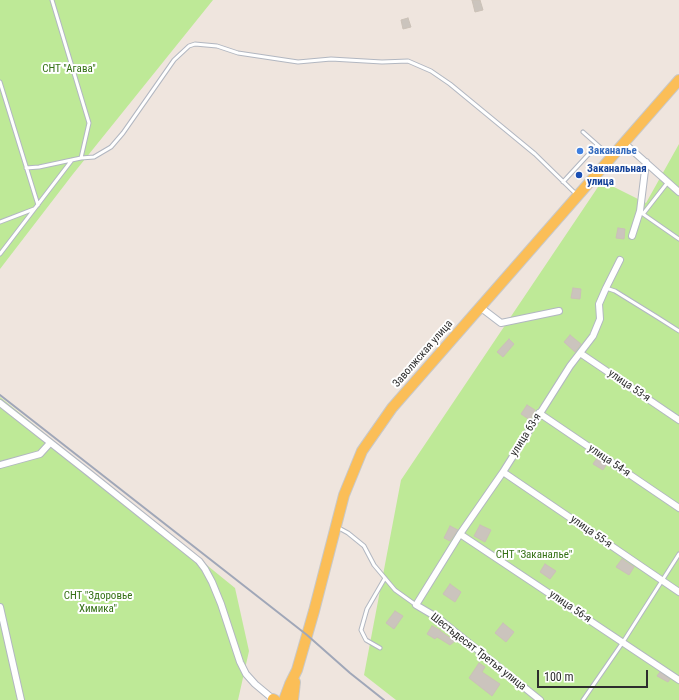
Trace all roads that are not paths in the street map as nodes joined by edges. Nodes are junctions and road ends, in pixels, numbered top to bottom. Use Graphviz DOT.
graph roads {
  1 [pos="52,0"];
  2 [pos="679,80"];
  3 [pos="0,82"];
  4 [pos="583,132"];
  5 [pos="624,143"];
  6 [pos="597,145"];
  7 [pos="81,158"];
  8 [pos="612,158"];
  9 [pos="72,160"];
  10 [pos="646,162"];
  11 [pos="26,168"];
  12 [pos="563,182"];
  13 [pos="668,182"];
  14 [pos="679,192"];
  15 [pos="578,196"];
  16 [pos="38,205"];
  17 [pos="34,209"];
  18 [pos="642,213"];
  19 [pos="0,222"];
  20 [pos="632,236"];
  21 [pos="679,239"];
  22 [pos="0,254"];
  23 [pos="620,260"];
  24 [pos="606,288"];
  25 [pos="480,307"];
  26 [pos="559,311"];
  27 [pos="679,331"];
  28 [pos="580,353"];
  29 [pos="0,403"];
  30 [pos="539,414"];
  31 [pos="679,420"];
  32 [pos="50,443"];
  33 [pos="0,465"];
  34 [pos="503,472"];
  35 [pos="679,508"];
  36 [pos="336,526"];
  37 [pos="460,534"];
  38 [pos="679,554"];
  39 [pos="385,578"];
  40 [pos="662,581"];
  41 [pos="679,592"];
  42 [pos="416,605"];
  43 [pos="0,607"];
  44 [pos="623,642"];
  45 [pos="380,648"];
  46 [pos="297,670"];
  47 [pos="679,680"];
  48 [pos="21,700"];
  49 [pos="274,700"];
  50 [pos="284,700"];
  51 [pos="293,700"];
  52 [pos="540,700"];
  53 [pos="583,700"];
  1 -- 7 [label="lane"];
  2 -- 5 [label="main road, Заволжская улица"];
  3 -- 11 [label="lane"];
  4 -- 6 [label="lane"];
  5 -- 8 [label="main road, Заволжская улица"];
  5 -- 10 [label="street"];
  6 -- 8 [label="lane"];
  6 -- 12 [label="lane"];
  7 -- 9 [label="lane"];
  7 -- 12 [label="lane"];
  8 -- 15 [label="main road, Заволжская улица"];
  9 -- 11 [label="lane"];
  9 -- 16 [label="lane"];
  10 -- 13 [label="street"];
  10 -- 18 [label="street"];
  11 -- 16 [label="lane"];
  12 -- 15 [label="lane"];
  13 -- 14 [label="street"];
  13 -- 18 [label="lane"];
  15 -- 25 [label="main road, Заволжская улица"];
  16 -- 17 [label="lane"];
  17 -- 19 [label="lane"];
  17 -- 22 [label="lane"];
  18 -- 20 [label="street"];
  18 -- 21 [label="lane"];
  23 -- 24 [label="street, улица 63-я"];
  24 -- 27 [label="lane"];
  24 -- 28 [label="street, улица 63-я"];
  25 -- 26 [label="street"];
  25 -- 36 [label="main road, Заволжская улица"];
  28 -- 30 [label="street, улица 63-я"];
  28 -- 31 [label="street, улица 53-я"];
  29 -- 32 [label="street"];
  30 -- 34 [label="street, улица 63-я"];
  30 -- 35 [label="street, улица 54-я"];
  32 -- 33 [label="street"];
  32 -- 49 [label="street"];
  34 -- 37 [label="street, улица 63-я"];
  34 -- 40 [label="street, улица 55-я"];
  36 -- 39 [label="lane"];
  36 -- 46 [label="main road, Заволжская улица"];
  37 -- 42 [label="street, улица 63-я"];
  37 -- 44 [label="street, улица 56-я"];
  38 -- 40 [label="lane"];
  39 -- 42 [label="lane"];
  39 -- 45 [label="lane"];
  40 -- 41 [label="street, улица 55-я"];
  40 -- 44 [label="lane"];
  42 -- 52 [label="street, Шестьдесят Третья улица"];
  43 -- 48 [label="street"];
  44 -- 47 [label="street, улица 56-я"];
  44 -- 53 [label="lane"];
  46 -- 50 [label="main road, Заволжская улица"];
  46 -- 51 [label="main road"];
}
